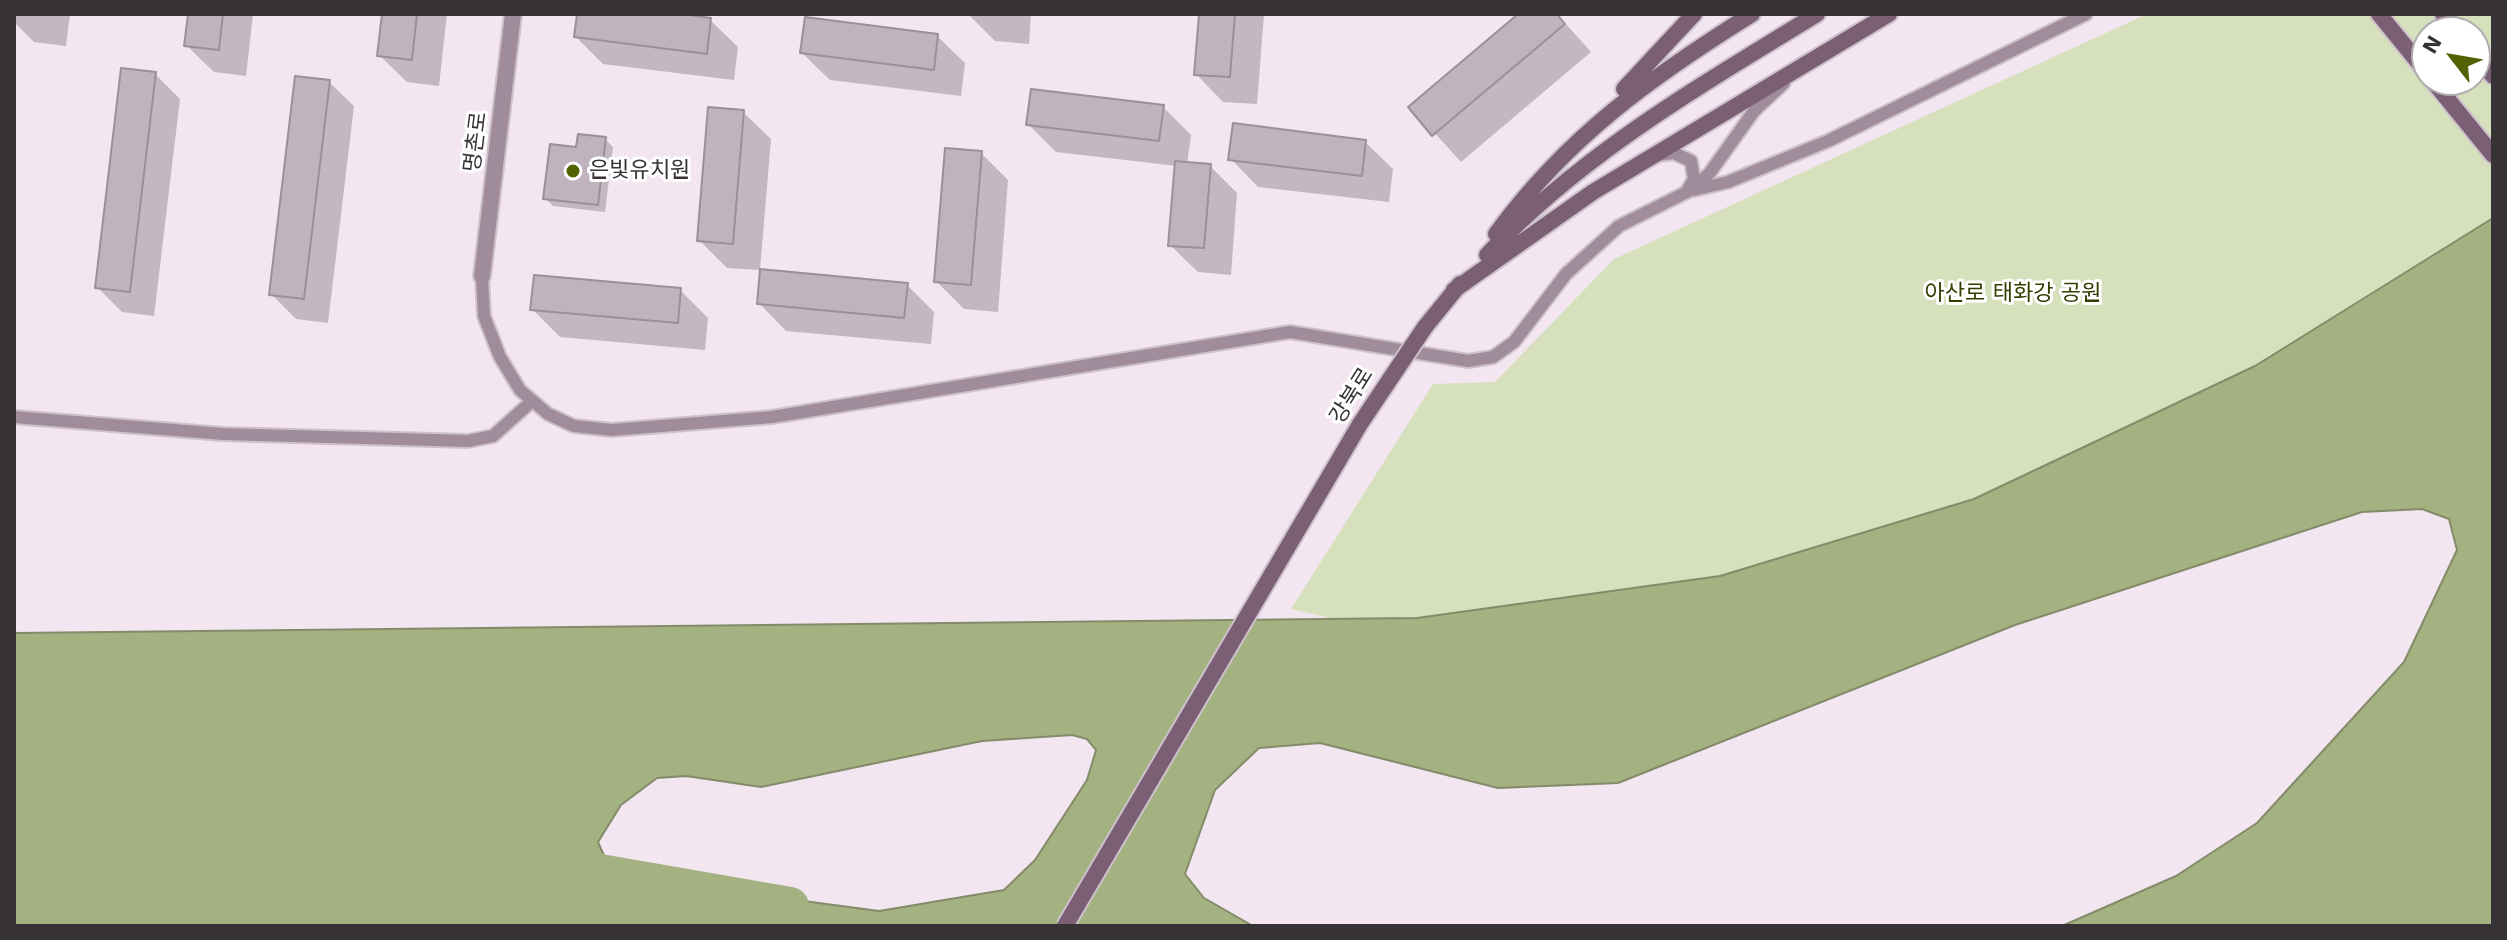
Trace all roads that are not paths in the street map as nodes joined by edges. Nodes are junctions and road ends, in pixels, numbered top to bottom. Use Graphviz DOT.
graph roads {
  1 [pos="513,14"];
  2 [pos="1694,14"];
  3 [pos="1752,14"];
  4 [pos="1817,14"];
  5 [pos="1889,14"];
  6 [pos="2086,14"];
  7 [pos="2379,14"];
  8 [pos="2411,53"];
  9 [pos="1810,61"];
  10 [pos="2445,96"];
  11 [pos="1586,131"];
  12 [pos="2493,155"];
  13 [pos="1651,156"];
  14 [pos="1687,192"];
  15 [pos="482,276"];
  16 [pos="1454,290"];
  17 [pos="531,402"];
  18 [pos="14,417"];
  19 [pos="1065,926"];
  1 -- 15 [label="street, 명촌로"];
  2 -- 11 [label="main road"];
  3 -- 11 [label="main road"];
  4 -- 16 [label="main road, 강북로"];
  5 -- 9 [label="main road"];
  6 -- 14 [label="lane"];
  7 -- 8 [label="main road"];
  9 -- 13 [label="main road"];
  9 -- 14 [label="lane"];
  10 -- 12 [label="main road"];
  11 -- 16 [label="main road"];
  13 -- 14 [label="lane"];
  13 -- 16 [label="main road"];
  14 -- 17 [label="lane"];
  15 -- 17 [label="lane"];
  16 -- 19 [label="main road, 강북로, bridge"];
  17 -- 18 [label="lane"];
}
